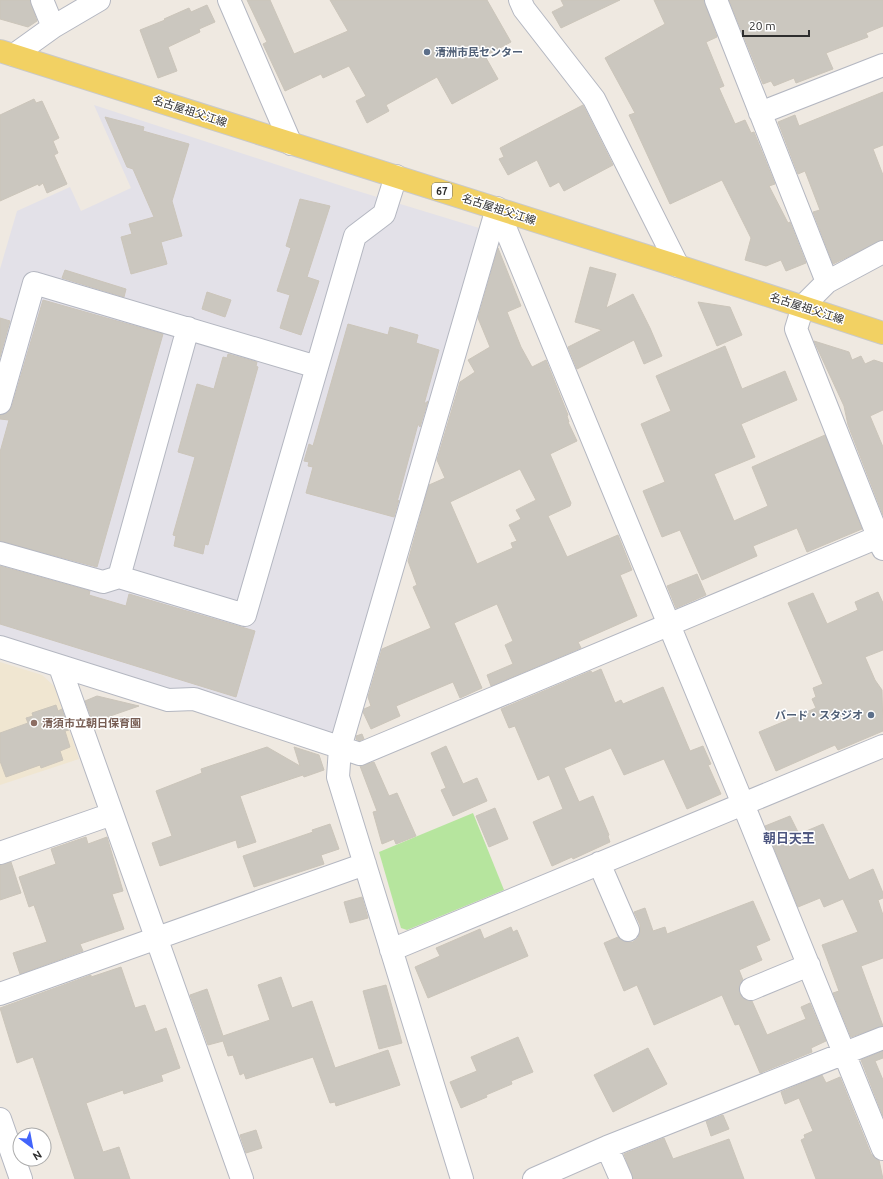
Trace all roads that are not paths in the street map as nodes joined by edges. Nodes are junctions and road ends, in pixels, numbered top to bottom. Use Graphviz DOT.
graph roads {
  1 [pos="42,0"];
  2 [pos="98,0"];
  3 [pos="229,0"];
  4 [pos="520,0"];
  5 [pos="716,0"];
  6 [pos="52,27"];
  7 [pos="4,53"];
  8 [pos="883,65"];
  9 [pos="760,113"];
  10 [pos="292,144"];
  11 [pos="396,176"];
  12 [pos="497,208"];
  13 [pos="883,252"];
  14 [pos="678,266"];
  15 [pos="827,282"];
  16 [pos="803,306"];
  17 [pos="188,328"];
  18 [pos="883,333"];
  19 [pos="317,366"];
  20 [pos="0,403"];
  21 [pos="881,540"];
  22 [pos="0,553"];
  23 [pos="119,577"];
  24 [pos="669,624"];
  25 [pos="0,647"];
  26 [pos="60,667"];
  27 [pos="883,746"];
  28 [pos="340,748"];
  29 [pos="743,804"];
  30 [pos="112,814"];
  31 [pos="0,853"];
  32 [pos="599,863"];
  33 [pos="365,864"];
  34 [pos="628,930"];
  35 [pos="156,939"];
  36 [pos="391,950"];
  37 [pos="809,966"];
  38 [pos="751,989"];
  39 [pos="0,994"];
  40 [pos="883,1038"];
  41 [pos="844,1053"];
  42 [pos="0,1119"];
  43 [pos="607,1147"];
  44 [pos="883,1149"];
  45 [pos="22,1179"];
  46 [pos="242,1179"];
  47 [pos="462,1179"];
  48 [pos="534,1179"];
  49 [pos="621,1179"];
  1 -- 6 [label="street"];
  2 -- 6 [label="street"];
  3 -- 10 [label="street"];
  4 -- 14 [label="street"];
  5 -- 9 [label="street"];
  6 -- 7 [label="street"];
  7 -- 10 [label="main road, 名古屋祖父江線 / 67"];
  8 -- 9 [label="street"];
  9 -- 15 [label="street"];
  10 -- 11 [label="main road, 名古屋祖父江線 / 67"];
  11 -- 12 [label="main road, 名古屋祖父江線 / 67"];
  11 -- 19 [label="street"];
  12 -- 14 [label="main road, 名古屋祖父江線 / 67"];
  12 -- 24 [label="street"];
  12 -- 28 [label="street"];
  13 -- 15 [label="street"];
  14 -- 16 [label="main road, 名古屋祖父江線 / 67"];
  15 -- 16 [label="street"];
  16 -- 18 [label="main road, 名古屋祖父江線 / 67"];
  16 -- 21 [label="street"];
  17 -- 19 [label="street"];
  17 -- 20 [label="street"];
  17 -- 23 [label="street"];
  19 -- 23 [label="street"];
  21 -- 24 [label="street"];
  22 -- 23 [label="street"];
  24 -- 28 [label="street"];
  24 -- 29 [label="street"];
  25 -- 26 [label="street"];
  26 -- 28 [label="street"];
  26 -- 30 [label="street"];
  27 -- 29 [label="street"];
  28 -- 33 [label="street"];
  29 -- 32 [label="street"];
  29 -- 37 [label="street"];
  30 -- 31 [label="street"];
  30 -- 35 [label="street"];
  32 -- 34 [label="street"];
  32 -- 36 [label="street"];
  33 -- 35 [label="street"];
  33 -- 36 [label="street"];
  35 -- 39 [label="street"];
  35 -- 46 [label="street"];
  36 -- 47 [label="street"];
  37 -- 38 [label="street"];
  37 -- 41 [label="street"];
  40 -- 41 [label="street"];
  41 -- 43 [label="street"];
  41 -- 44 [label="street"];
  42 -- 45 [label="street"];
  43 -- 48 [label="street"];
  43 -- 49 [label="street"];
}
